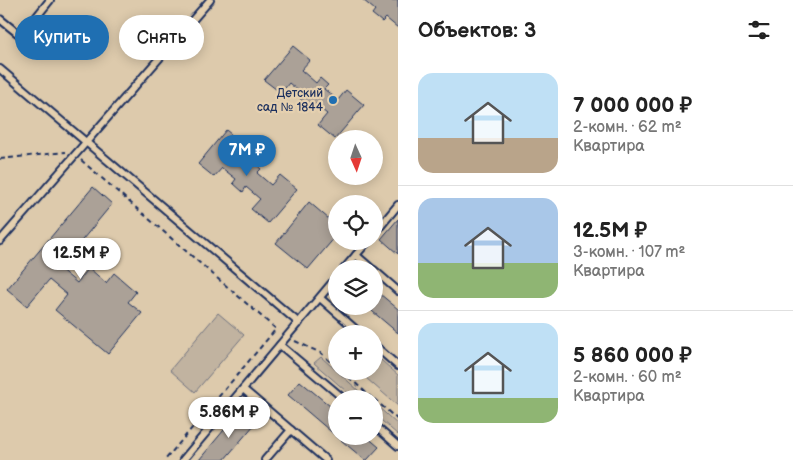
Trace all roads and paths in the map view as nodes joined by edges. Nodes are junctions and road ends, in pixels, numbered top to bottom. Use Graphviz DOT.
graph roads {
  1 [pos="50,0"];
  2 [pos="210,0"];
  3 [pos="0,19"];
  4 [pos="0,69"];
  5 [pos="86,142"];
  6 [pos="74,156"];
  7 [pos="0,159"];
  8 [pos="398,205"];
  9 [pos="383,223"];
  10 [pos="0,241"];
  11 [pos="360,250"];
  12 [pos="356,255"];
  13 [pos="352,260"];
  14 [pos="362,260"];
  15 [pos="383,278"];
  16 [pos="328,288"];
  17 [pos="398,291"];
  18 [pos="320,298"];
  19 [pos="299,323"];
  20 [pos="351,325"];
  21 [pos="276,329"];
  22 [pos="287,337"];
  23 [pos="280,345"];
  24 [pos="383,353"];
  25 [pos="328,360"];
  26 [pos="398,366"];
  27 [pos="352,380"];
  28 [pos="243,389"];
  29 [pos="333,390"];
  30 [pos="363,390"];
  31 [pos="383,407"];
  32 [pos="398,420"];
  33 [pos="290,430"];
  34 [pos="383,433"];
  35 [pos="398,446"];
  36 [pos="165,460"];
  37 [pos="183,460"];
  38 [pos="265,460"];
  39 [pos="326,460"];
  1 -- 3 [label="lane"];
  2 -- 5 [label="lane"];
  4 -- 5 [label="lane"];
  5 -- 6 [label="lane"];
  5 -- 19 [label="lane"];
  6 -- 7 [label="path"];
  6 -- 10 [label="lane"];
  6 -- 21 [label="path"];
  8 -- 9 [label="lane"];
  11 -- 12 [label="lane"];
  12 -- 13 [label="lane"];
  12 -- 14 [label="lane"];
  15 -- 17 [label="lane"];
  16 -- 18 [label="lane"];
  18 -- 19 [label="lane"];
  18 -- 20 [label="lane"];
  19 -- 22 [label="lane"];
  21 -- 22 [label="path"];
  21 -- 36 [label="path"];
  22 -- 23 [label="lane"];
  22 -- 25 [label="path"];
  23 -- 28 [label="lane"];
  23 -- 29 [label="lane"];
  24 -- 26 [label="lane"];
  27 -- 30 [label="path"];
  28 -- 33 [label="lane"];
  28 -- 37 [label="lane"];
  31 -- 32 [label="path"];
  33 -- 38 [label="lane"];
  33 -- 39 [label="lane"];
  34 -- 35 [label="lane"];
}
